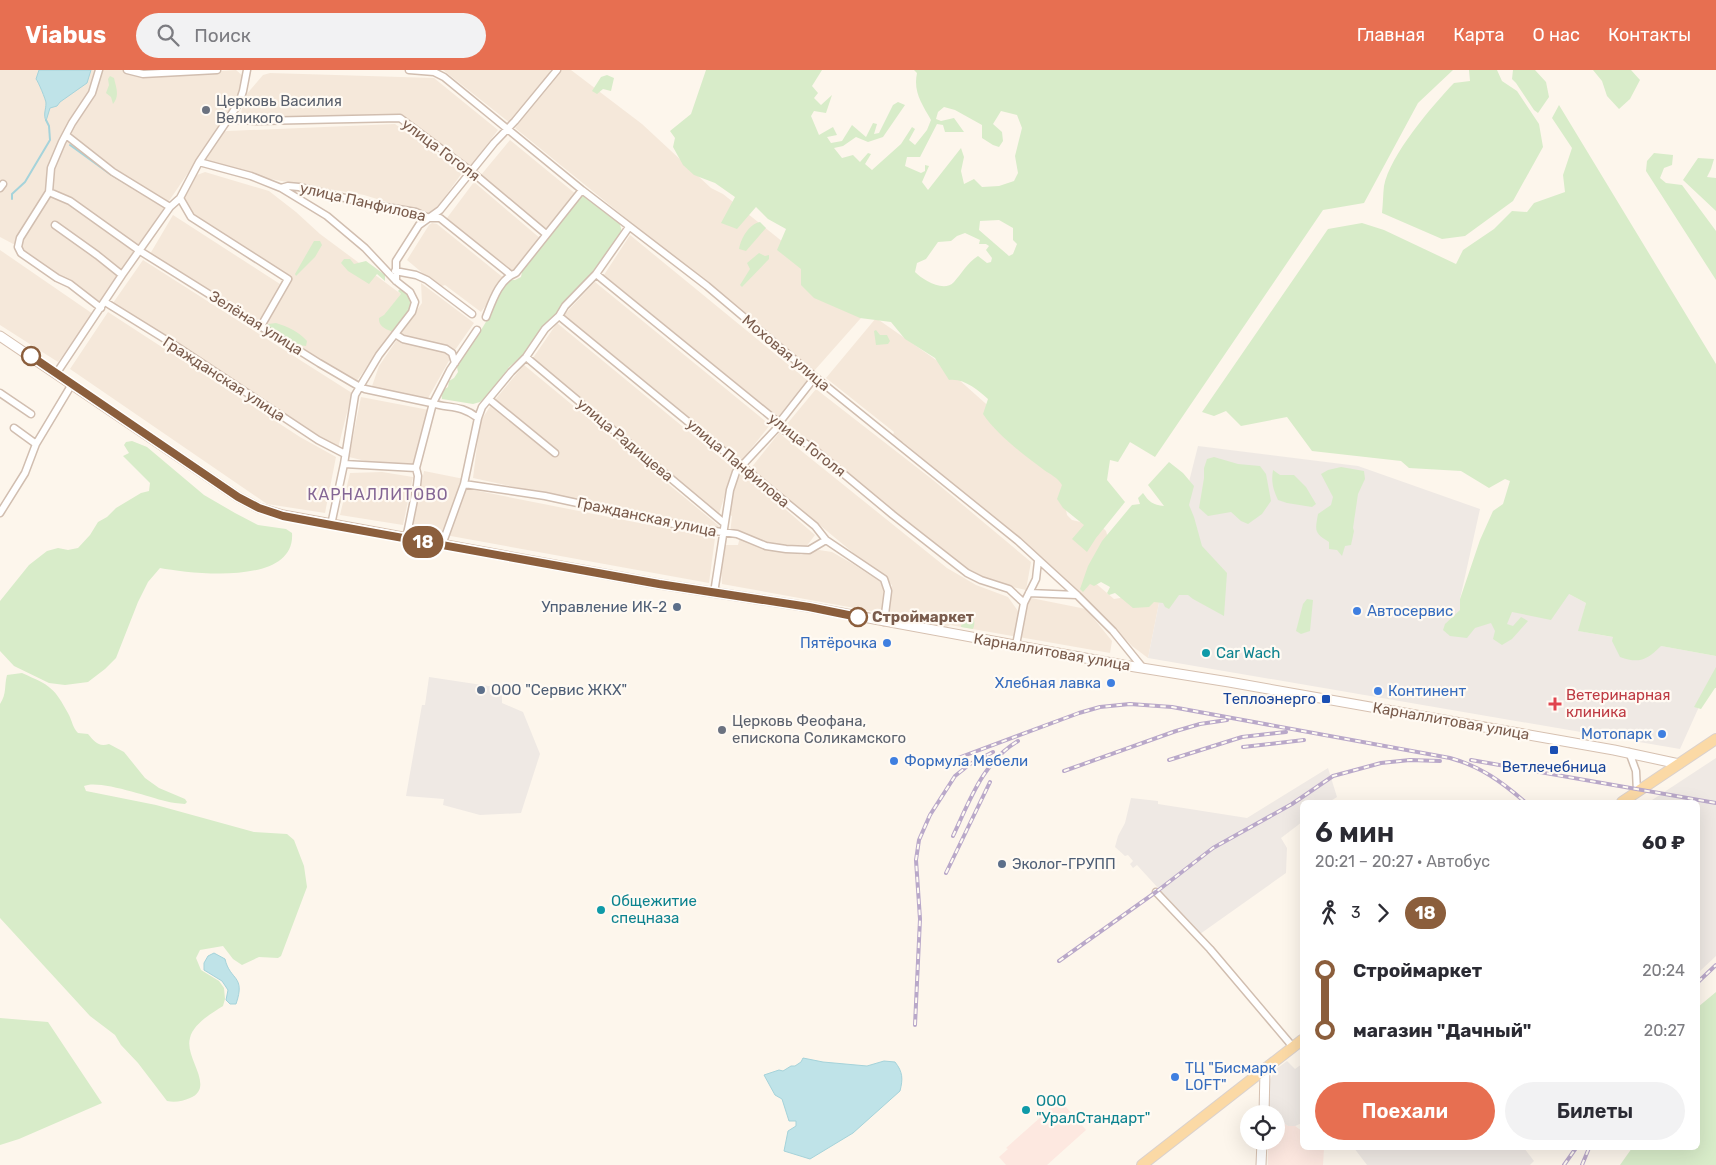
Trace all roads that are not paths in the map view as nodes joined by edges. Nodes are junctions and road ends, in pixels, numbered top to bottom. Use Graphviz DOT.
graph roads {
  1 [pos="99,70"];
  2 [pos="127,70"];
  3 [pos="217,70"];
  4 [pos="247,70"];
  5 [pos="408,70"];
  6 [pos="557,70"];
  7 [pos="228,119"];
  8 [pos="508,129"];
  9 [pos="66,135"];
  10 [pos="199,162"];
  11 [pos="472,172"];
  12 [pos="281,188"];
  13 [pos="582,190"];
  14 [pos="49,192"];
  15 [pos="180,198"];
  16 [pos="170,207"];
  17 [pos="429,218"];
  18 [pos="55,225"];
  19 [pos="629,227"];
  20 [pos="546,234"];
  21 [pos="140,251"];
  22 [pos="395,271"];
  23 [pos="596,274"];
  24 [pos="122,275"];
  25 [pos="511,275"];
  26 [pos="396,281"];
  27 [pos="103,305"];
  28 [pos="472,314"];
  29 [pos="559,316"];
  30 [pos="486,317"];
  31 [pos="261,326"];
  32 [pos="477,330"];
  33 [pos="395,334"];
  34 [pos="0,336"];
  35 [pos="526,357"];
  36 [pos="455,363"];
  37 [pos="56,374"];
  38 [pos="815,377"];
  39 [pos="72,384"];
  40 [pos="360,387"];
  41 [pos="0,393"];
  42 [pos="490,400"];
  43 [pos="433,403"];
  44 [pos="32,414"];
  45 [pos="478,418"];
  46 [pos="779,423"];
  47 [pos="14,428"];
  48 [pos="36,444"];
  49 [pos="555,453"];
  50 [pos="345,454"];
  51 [pos="344,464"];
  52 [pos="741,466"];
  53 [pos="416,468"];
  54 [pos="464,484"];
  55 [pos="0,513"];
  56 [pos="724,523"];
  57 [pos="331,525"];
  58 [pos="723,533"];
  59 [pos="406,539"];
  60 [pos="826,540"];
  61 [pos="442,545"];
  62 [pos="1038,561"];
  63 [pos="714,593"];
  64 [pos="1029,593"];
  65 [pos="1077,595"];
  66 [pos="1024,603"];
  67 [pos="884,622"];
  68 [pos="1016,645"];
  69 [pos="1143,668"];
  70 [pos="1716,739"];
  71 [pos="1632,753"];
  72 [pos="1679,764"];
  73 [pos="1637,793"];
  74 [pos="1625,800"];
  75 [pos="1156,892"];
  76 [pos="1300,1042"];
  77 [pos="1293,1047"];
  78 [pos="1265,1070"];
  79 [pos="1264,1105"];
  80 [pos="1262,1150"];
  81 [pos="1142,1165"];
  82 [pos="1261,1165"];
  1 -- 9 [label="street"];
  2 -- 3 [label="street"];
  4 -- 7 [label="street"];
  5 -- 8 [label="street, Моховая улица"];
  6 -- 8 [label="street"];
  7 -- 10 [label="street"];
  7 -- 11 [label="street, улица Гоголя"];
  8 -- 11 [label="street"];
  8 -- 13 [label="street, Моховая улица"];
  9 -- 14 [label="street"];
  9 -- 16 [label="street"];
  10 -- 12 [label="street, улица Панфилова"];
  10 -- 15 [label="street"];
  11 -- 17 [label="street"];
  11 -- 20 [label="street, улица Гоголя"];
  12 -- 17 [label="street, улица Панфилова"];
  12 -- 26 [label="street"];
  13 -- 19 [label="street, Моховая улица"];
  13 -- 20 [label="street"];
  14 -- 21 [label="street, Зелёная улица"];
  14 -- 27 [label="street, Гражданская улица"];
  15 -- 16 [label="street"];
  15 -- 31 [label="street"];
  16 -- 21 [label="street"];
  17 -- 22 [label="street"];
  17 -- 25 [label="street, улица Панфилова"];
  18 -- 24 [label="street"];
  19 -- 23 [label="street"];
  19 -- 38 [label="street, Моховая улица"];
  20 -- 25 [label="street"];
  21 -- 24 [label="street"];
  21 -- 31 [label="street, Зелёная улица"];
  22 -- 26 [label="street"];
  22 -- 28 [label="street"];
  23 -- 29 [label="street"];
  23 -- 46 [label="street, улица Гоголя"];
  24 -- 27 [label="street"];
  25 -- 30 [label="street"];
  26 -- 33 [label="street"];
  27 -- 37 [label="street"];
  27 -- 50 [label="street, Гражданская улица"];
  29 -- 35 [label="street"];
  29 -- 52 [label="street, улица Панфилова"];
  31 -- 40 [label="street, Зелёная улица"];
  32 -- 36 [label="street"];
  33 -- 36 [label="street"];
  33 -- 40 [label="street"];
  34 -- 37 [label="street, Карналлитовая улица"];
  35 -- 42 [label="street"];
  35 -- 56 [label="street, улица Радищева"];
  36 -- 43 [label="street"];
  37 -- 39 [label="street, Карналлитовая улица"];
  38 -- 46 [label="street"];
  38 -- 62 [label="street, Моховая улица"];
  39 -- 48 [label="street"];
  39 -- 57 [label="street, Карналлитовая улица"];
  40 -- 43 [label="street, Зелёная улица"];
  40 -- 50 [label="street"];
  41 -- 44 [label="street"];
  42 -- 45 [label="street"];
  42 -- 49 [label="street"];
  43 -- 45 [label="street, Зелёная улица"];
  43 -- 53 [label="street"];
  45 -- 54 [label="street"];
  46 -- 52 [label="street"];
  46 -- 66 [label="street, улица Гоголя"];
  47 -- 48 [label="street"];
  48 -- 55 [label="street"];
  50 -- 51 [label="street"];
  51 -- 53 [label="street"];
  51 -- 57 [label="street"];
  52 -- 56 [label="street"];
  52 -- 60 [label="street, улица Панфилова"];
  53 -- 59 [label="street"];
  54 -- 58 [label="street, Гражданская улица"];
  54 -- 61 [label="street"];
  56 -- 58 [label="street"];
  57 -- 59 [label="street, Карналлитовая улица"];
  58 -- 60 [label="street, Гражданская улица"];
  58 -- 63 [label="street"];
  59 -- 61 [label="street, Карналлитовая улица"];
  60 -- 67 [label="street, улица Панфилова"];
  61 -- 63 [label="street, Карналлитовая улица"];
  62 -- 64 [label="street"];
  62 -- 65 [label="street, Моховая улица"];
  63 -- 67 [label="street, Карналлитовая улица"];
  64 -- 65 [label="street"];
  64 -- 66 [label="street"];
  65 -- 69 [label="street, Моховая улица"];
  66 -- 68 [label="street"];
  67 -- 68 [label="street, Карналлитовая улица"];
  68 -- 69 [label="street, Карналлитовая улица"];
  69 -- 71 [label="street, Карналлитовая улица"];
  70 -- 72 [label="main road"];
  71 -- 72 [label="street, Карналлитовая улица"];
  71 -- 73 [label="street"];
  72 -- 73 [label="main road"];
  73 -- 74 [label="main road"];
  75 -- 77 [label="street"];
  76 -- 77 [label="main road"];
  77 -- 78 [label="main road"];
  78 -- 79 [label="street"];
  78 -- 81 [label="main road"];
  80 -- 82 [label="street"];
}
